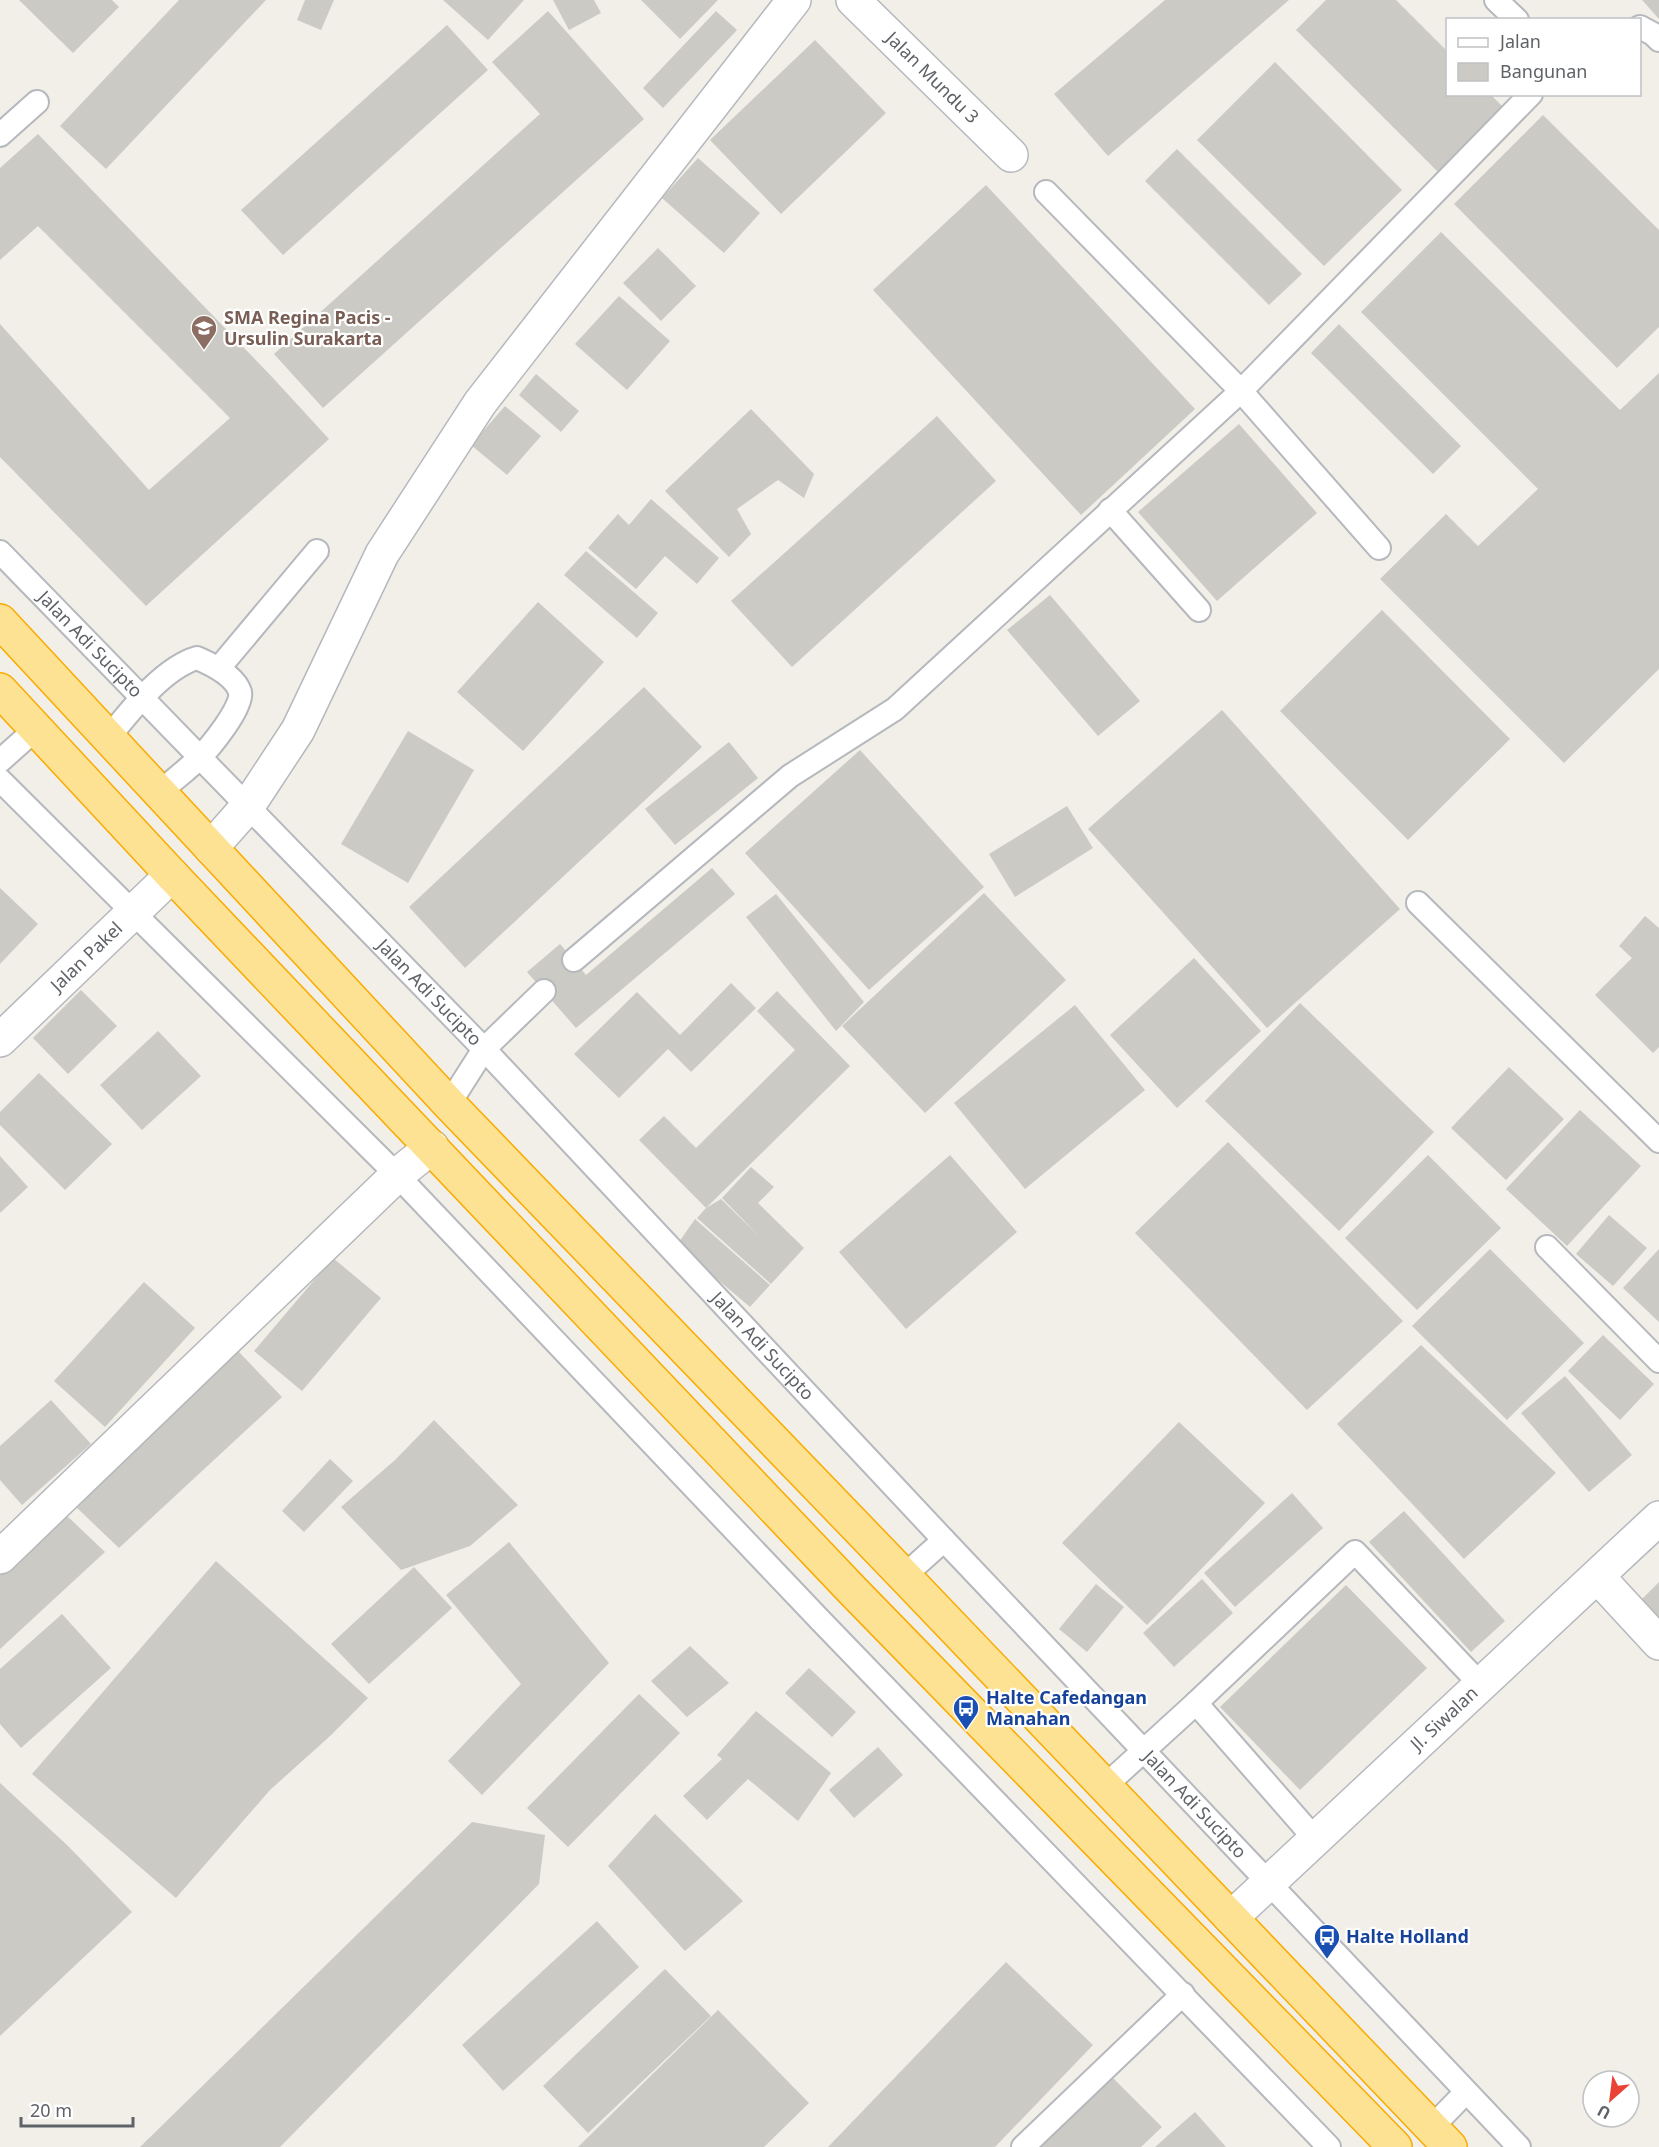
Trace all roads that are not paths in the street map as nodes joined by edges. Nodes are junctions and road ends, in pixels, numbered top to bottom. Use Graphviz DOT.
graph roads {
  1 [pos="794,0"];
  2 [pos="853,0"];
  3 [pos="1496,0"];
  4 [pos="1515,18"];
  5 [pos="1641,28"];
  6 [pos="1659,40"];
  7 [pos="1529,96"];
  8 [pos="37,102"];
  9 [pos="0,135"];
  10 [pos="1011,155"];
  11 [pos="1046,192"];
  12 [pos="1241,391"];
  13 [pos="1110,510"];
  14 [pos="1379,548"];
  15 [pos="317,551"];
  16 [pos="0,552"];
  17 [pos="1199,610"];
  18 [pos="0,621"];
  19 [pos="219,668"];
  20 [pos="0,690"];
  21 [pos="142,697"];
  22 [pos="37,728"];
  23 [pos="109,737"];
  24 [pos="201,757"];
  25 [pos="0,761"];
  26 [pos="0,780"];
  27 [pos="159,793"];
  28 [pos="248,806"];
  29 [pos="211,848"];
  30 [pos="172,875"];
  31 [pos="1418,903"];
  32 [pos="134,912"];
  33 [pos="574,960"];
  34 [pos="544,991"];
  35 [pos="0,1040"];
  36 [pos="484,1049"];
  37 [pos="449,1104"];
  38 [pos="1659,1141"];
  39 [pos="432,1147"];
  40 [pos="398,1175"];
  41 [pos="1547,1247"];
  42 [pos="1659,1361"];
  43 [pos="1659,1518"];
  44 [pos="944,1540"];
  45 [pos="0,1557"];
  46 [pos="904,1576"];
  47 [pos="1598,1577"];
  48 [pos="1659,1643"];
  49 [pos="1481,1685"];
  50 [pos="1196,1703"];
  51 [pos="1142,1750"];
  52 [pos="1105,1786"];
  53 [pos="1315,1839"];
  54 [pos="1269,1882"];
  55 [pos="1231,1918"];
  56 [pos="1183,1994"];
  57 [pos="1466,2092"];
  58 [pos="1441,2137"];
  59 [pos="1512,2144"];
  60 [pos="1023,2147"];
  61 [pos="1329,2147"];
  62 [pos="1395,2147"];
  1 -- 28 [label="street"];
  2 -- 10 [label="street, Jalan Mundu 3"];
  3 -- 4 [label="lane"];
  5 -- 6 [label="lane"];
  7 -- 12 [label="lane"];
  8 -- 9 [label="lane"];
  11 -- 12 [label="lane"];
  12 -- 13 [label="lane"];
  12 -- 14 [label="lane"];
  13 -- 17 [label="lane"];
  13 -- 33 [label="lane"];
  15 -- 19 [label="lane"];
  16 -- 21 [label="lane, Jalan Adi Sucipto"];
  18 -- 23 [label="highway"];
  19 -- 21 [label="lane"];
  19 -- 24 [label="lane"];
  20 -- 22 [label="highway"];
  21 -- 23 [label="lane"];
  21 -- 24 [label="lane, Jalan Adi Sucipto"];
  22 -- 25 [label="lane"];
  22 -- 30 [label="highway"];
  23 -- 27 [label="highway"];
  24 -- 27 [label="lane"];
  24 -- 28 [label="lane, Jalan Adi Sucipto"];
  26 -- 32 [label="lane"];
  27 -- 29 [label="highway"];
  28 -- 29 [label="street"];
  28 -- 36 [label="lane, Jalan Adi Sucipto"];
  29 -- 37 [label="highway"];
  30 -- 32 [label="street, Jalan Pakel"];
  30 -- 39 [label="highway"];
  31 -- 38 [label="lane"];
  32 -- 35 [label="street, Jalan Pakel"];
  32 -- 40 [label="lane"];
  34 -- 36 [label="lane"];
  36 -- 37 [label="lane"];
  36 -- 44 [label="lane, Jalan Adi Sucipto"];
  37 -- 46 [label="highway"];
  39 -- 40 [label="street"];
  39 -- 62 [label="highway"];
  40 -- 45 [label="street"];
  40 -- 56 [label="lane"];
  41 -- 42 [label="lane"];
  43 -- 47 [label="street, Jl. Siwalan"];
  44 -- 46 [label="lane"];
  44 -- 51 [label="lane, Jalan Adi Sucipto"];
  46 -- 52 [label="highway"];
  47 -- 48 [label="street"];
  47 -- 49 [label="street, Jl. Siwalan"];
  49 -- 50 [label="lane"];
  49 -- 53 [label="street, Jl. Siwalan"];
  50 -- 51 [label="lane"];
  50 -- 53 [label="lane"];
  51 -- 52 [label="lane"];
  51 -- 54 [label="lane, Jalan Adi Sucipto"];
  52 -- 55 [label="highway"];
  53 -- 54 [label="street, Jl. Siwalan"];
  54 -- 55 [label="street, Jl. Siwalan"];
  54 -- 57 [label="lane, Jalan Adi Sucipto"];
  55 -- 58 [label="highway"];
  56 -- 60 [label="lane"];
  56 -- 61 [label="lane"];
  57 -- 58 [label="lane"];
  57 -- 59 [label="lane, Jalan Adi Sucipto"];
}
